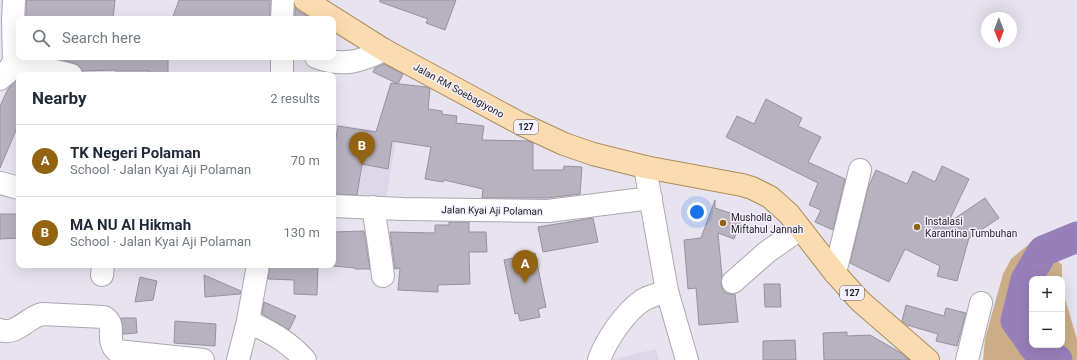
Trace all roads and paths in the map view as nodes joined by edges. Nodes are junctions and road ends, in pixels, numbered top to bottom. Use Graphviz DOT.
graph roads {
  1 [pos="283,0"];
  2 [pos="305,0"];
  3 [pos="12,13"];
  4 [pos="282,16"];
  5 [pos="330,16"];
  6 [pos="336,20"];
  7 [pos="384,50"];
  8 [pos="282,60"];
  9 [pos="325,60"];
  10 [pos="14,61"];
  11 [pos="59,72"];
  12 [pos="282,72"];
  13 [pos="0,79"];
  14 [pos="645,167"];
  15 [pos="860,170"];
  16 [pos="0,183"];
  17 [pos="16,187"];
  18 [pos="651,198"];
  19 [pos="336,206"];
  20 [pos="373,208"];
  21 [pos="794,222"];
  22 [pos="257,268"];
  23 [pos="835,273"];
  24 [pos="383,276"];
  25 [pos="733,282"];
  26 [pos="666,291"];
  27 [pos="981,303"];
  28 [pos="248,321"];
  29 [pos="0,330"];
  30 [pos="923,358"];
  31 [pos="203,360"];
  32 [pos="238,360"];
  33 [pos="305,360"];
  34 [pos="599,360"];
  35 [pos="687,360"];
  36 [pos="967,360"];
  1 -- 4 [label="street"];
  2 -- 5 [label="main road, Jalan RM Soebagiyono / 127"];
  3 -- 10 [label="street"];
  6 -- 7 [label="main road, Jalan RM Soebagiyono / 127"];
  7 -- 9 [label="street"];
  7 -- 14 [label="main road, Jalan RM Soebagiyono / 127"];
  8 -- 12 [label="street"];
  10 -- 11 [label="street"];
  10 -- 13 [label="street"];
  14 -- 18 [label="street"];
  14 -- 21 [label="main road, Jalan RM Soebagiyono / 127"];
  15 -- 23 [label="street"];
  16 -- 17 [label="street"];
  18 -- 20 [label="street, Jalan Kyai Aji Polaman"];
  18 -- 26 [label="street"];
  19 -- 20 [label="street, Jalan Kyai Aji Polaman"];
  20 -- 24 [label="street"];
  21 -- 23 [label="main road, Jalan RM Soebagiyono / 127"];
  21 -- 25 [label="street"];
  22 -- 28 [label="street"];
  23 -- 30 [label="main road, Jalan RM Soebagiyono / 127"];
  26 -- 34 [label="street"];
  26 -- 35 [label="street"];
  27 -- 36 [label="street"];
  28 -- 32 [label="street"];
  28 -- 33 [label="street"];
  29 -- 31 [label="street"];
}
